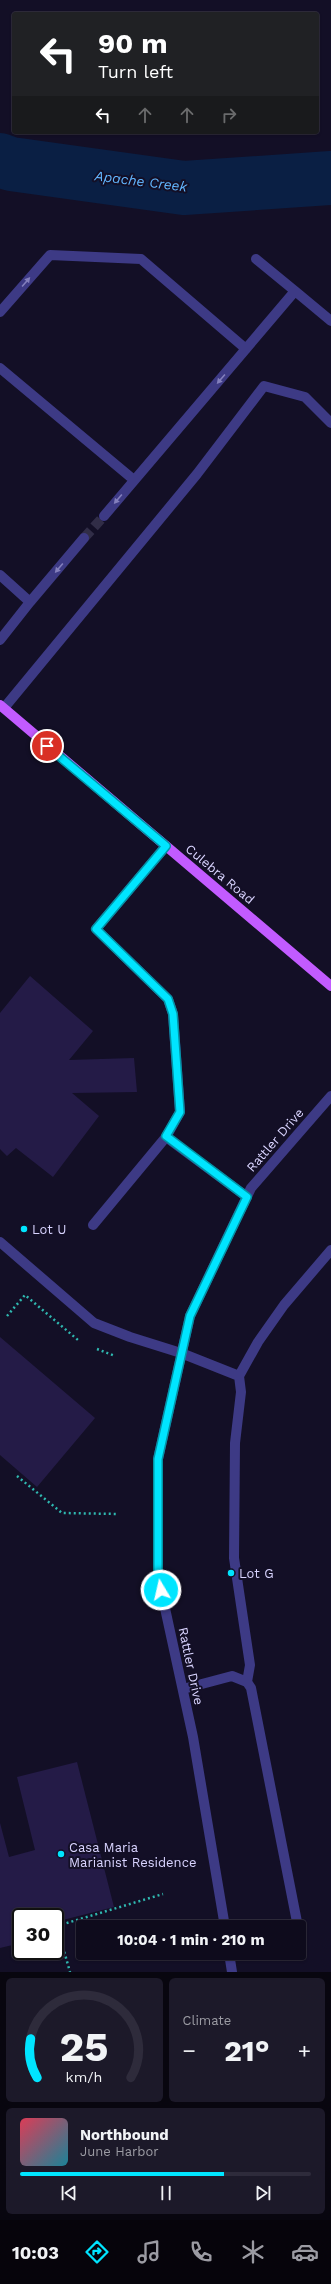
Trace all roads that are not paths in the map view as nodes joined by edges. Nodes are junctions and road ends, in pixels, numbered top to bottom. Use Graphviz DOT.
graph roads {
  1 [pos="256,258"];
  2 [pos="296,291"];
  3 [pos="0,312"];
  4 [pos="330,319"];
  5 [pos="246,349"];
  6 [pos="0,368"];
  7 [pos="331,423"];
  8 [pos="134,480"];
  9 [pos="104,516"];
  10 [pos="84,538"];
  11 [pos="0,575"];
  12 [pos="30,602"];
  13 [pos="0,640"];
  14 [pos="2,707"];
  15 [pos="166,846"];
  16 [pos="331,986"];
  17 [pos="331,1096"];
  18 [pos="166,1136"];
  19 [pos="247,1197"];
  20 [pos="93,1225"];
  21 [pos="0,1242"];
  22 [pos="331,1250"];
  23 [pos="181,1353"];
  24 [pos="239,1376"];
  25 [pos="247,1682"];
  26 [pos="183,1689"];
  27 [pos="224,1920"];
  28 [pos="297,1920"];
  29 [pos="230,1960"];
  30 [pos="232,1972"];
  1 -- 2 [label="street"];
  2 -- 4 [label="street"];
  2 -- 5 [label="street"];
  3 -- 5 [label="street, one-way"];
  5 -- 8 [label="street, one-way"];
  6 -- 8 [label="street"];
  7 -- 14 [label="street"];
  8 -- 9 [label="street, one-way"];
  10 -- 12 [label="street, one-way"];
  11 -- 12 [label="street"];
  12 -- 13 [label="street"];
  14 -- 15 [label="main road, Culebra Road"];
  15 -- 16 [label="main road, Culebra Road"];
  15 -- 18 [label="street"];
  17 -- 19 [label="street, Rattler Drive"];
  18 -- 19 [label="street"];
  18 -- 20 [label="street"];
  19 -- 23 [label="street, Rattler Drive"];
  21 -- 23 [label="street"];
  22 -- 24 [label="street"];
  23 -- 24 [label="street"];
  23 -- 26 [label="street, Rattler Drive"];
  24 -- 25 [label="street"];
  25 -- 26 [label="street"];
  25 -- 28 [label="street"];
  26 -- 27 [label="street, Rattler Drive"];
  29 -- 30 [label="street"];
}
